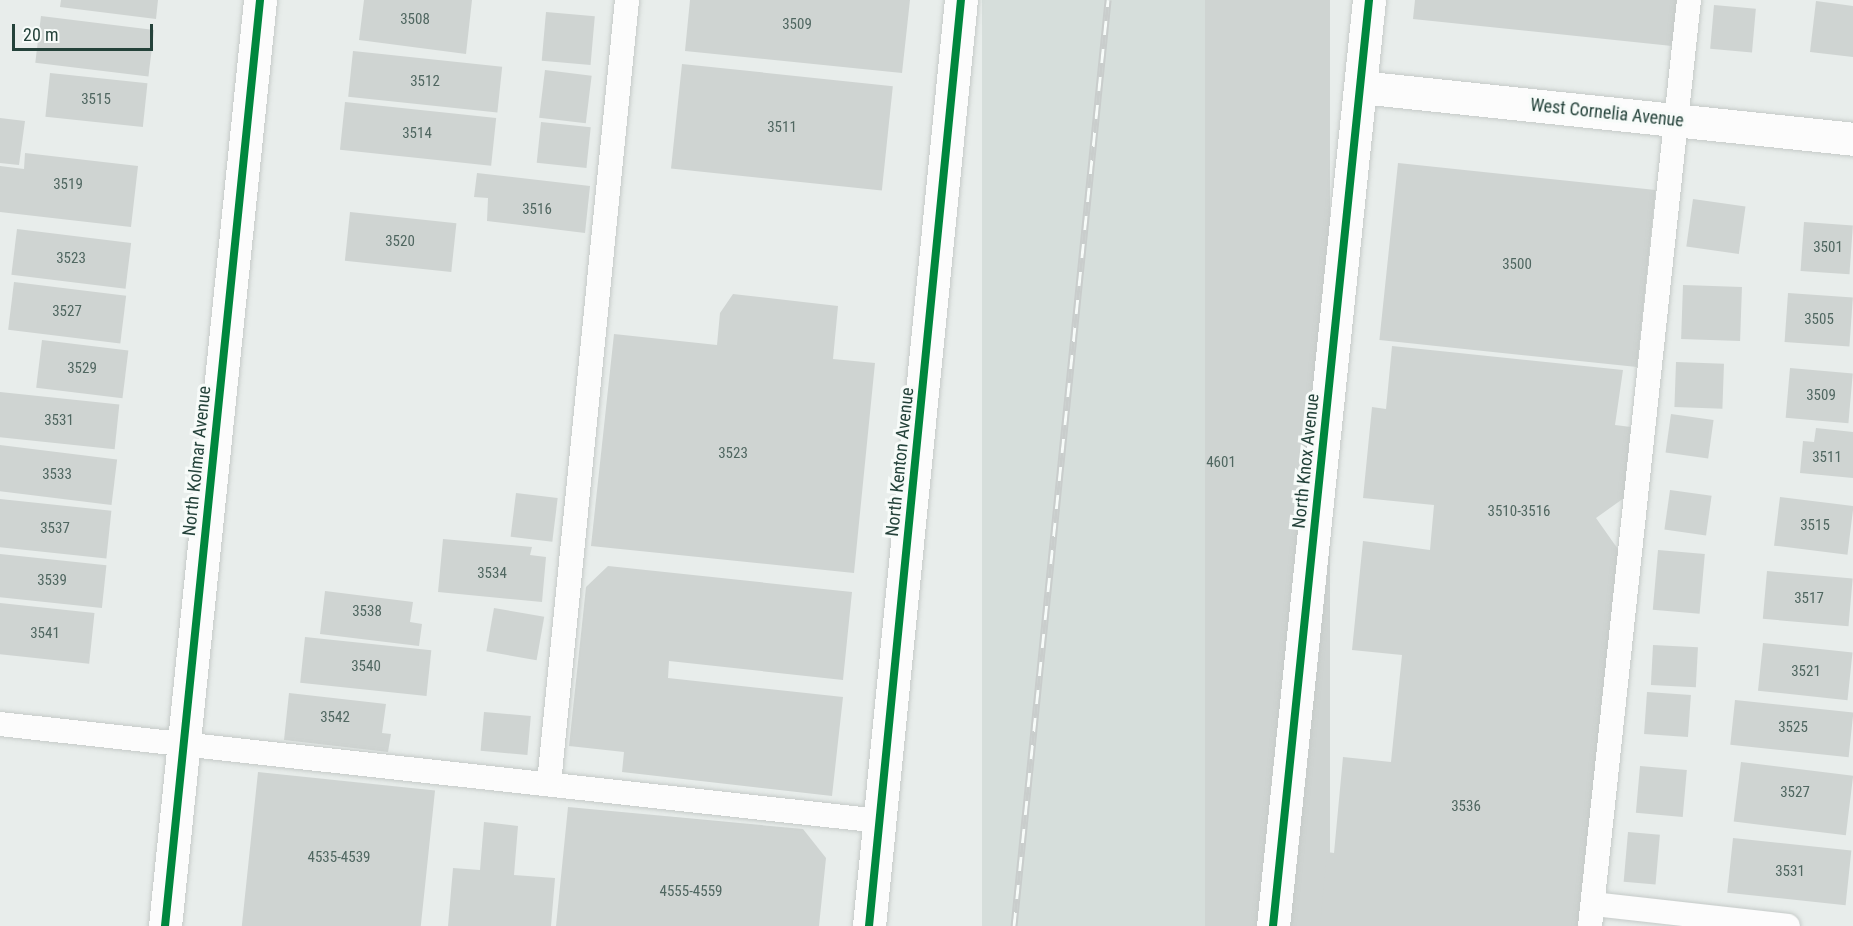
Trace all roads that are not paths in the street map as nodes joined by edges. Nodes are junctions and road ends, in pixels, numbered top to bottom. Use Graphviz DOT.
graph roads {
  1 [pos="260,0"];
  2 [pos="627,0"];
  3 [pos="961,0"];
  4 [pos="1369,0"];
  5 [pos="1689,0"];
  6 [pos="1360,87"];
  7 [pos="1677,121"];
  8 [pos="1853,139"];
  9 [pos="0,724"];
  10 [pos="184,744"];
  11 [pos="549,783"];
  12 [pos="880,820"];
  13 [pos="1592,915"];
  14 [pos="165,926"];
  15 [pos="869,926"];
  16 [pos="1273,926"];
  17 [pos="1788,926"];
  1 -- 10 [label="street, North Kolmar Avenue"];
  2 -- 11 [label="lane"];
  3 -- 12 [label="street, North Kenton Avenue"];
  4 -- 6 [label="street, North Knox Avenue"];
  5 -- 7 [label="lane"];
  6 -- 7 [label="street, West Cornelia Avenue"];
  6 -- 16 [label="street, North Knox Avenue"];
  7 -- 8 [label="street, West Cornelia Avenue"];
  7 -- 13 [label="lane"];
  9 -- 10 [label="lane"];
  10 -- 11 [label="lane"];
  10 -- 14 [label="street, North Kolmar Avenue"];
  11 -- 12 [label="lane"];
  12 -- 15 [label="street, North Kenton Avenue"];
  13 -- 17 [label="lane"];
}
